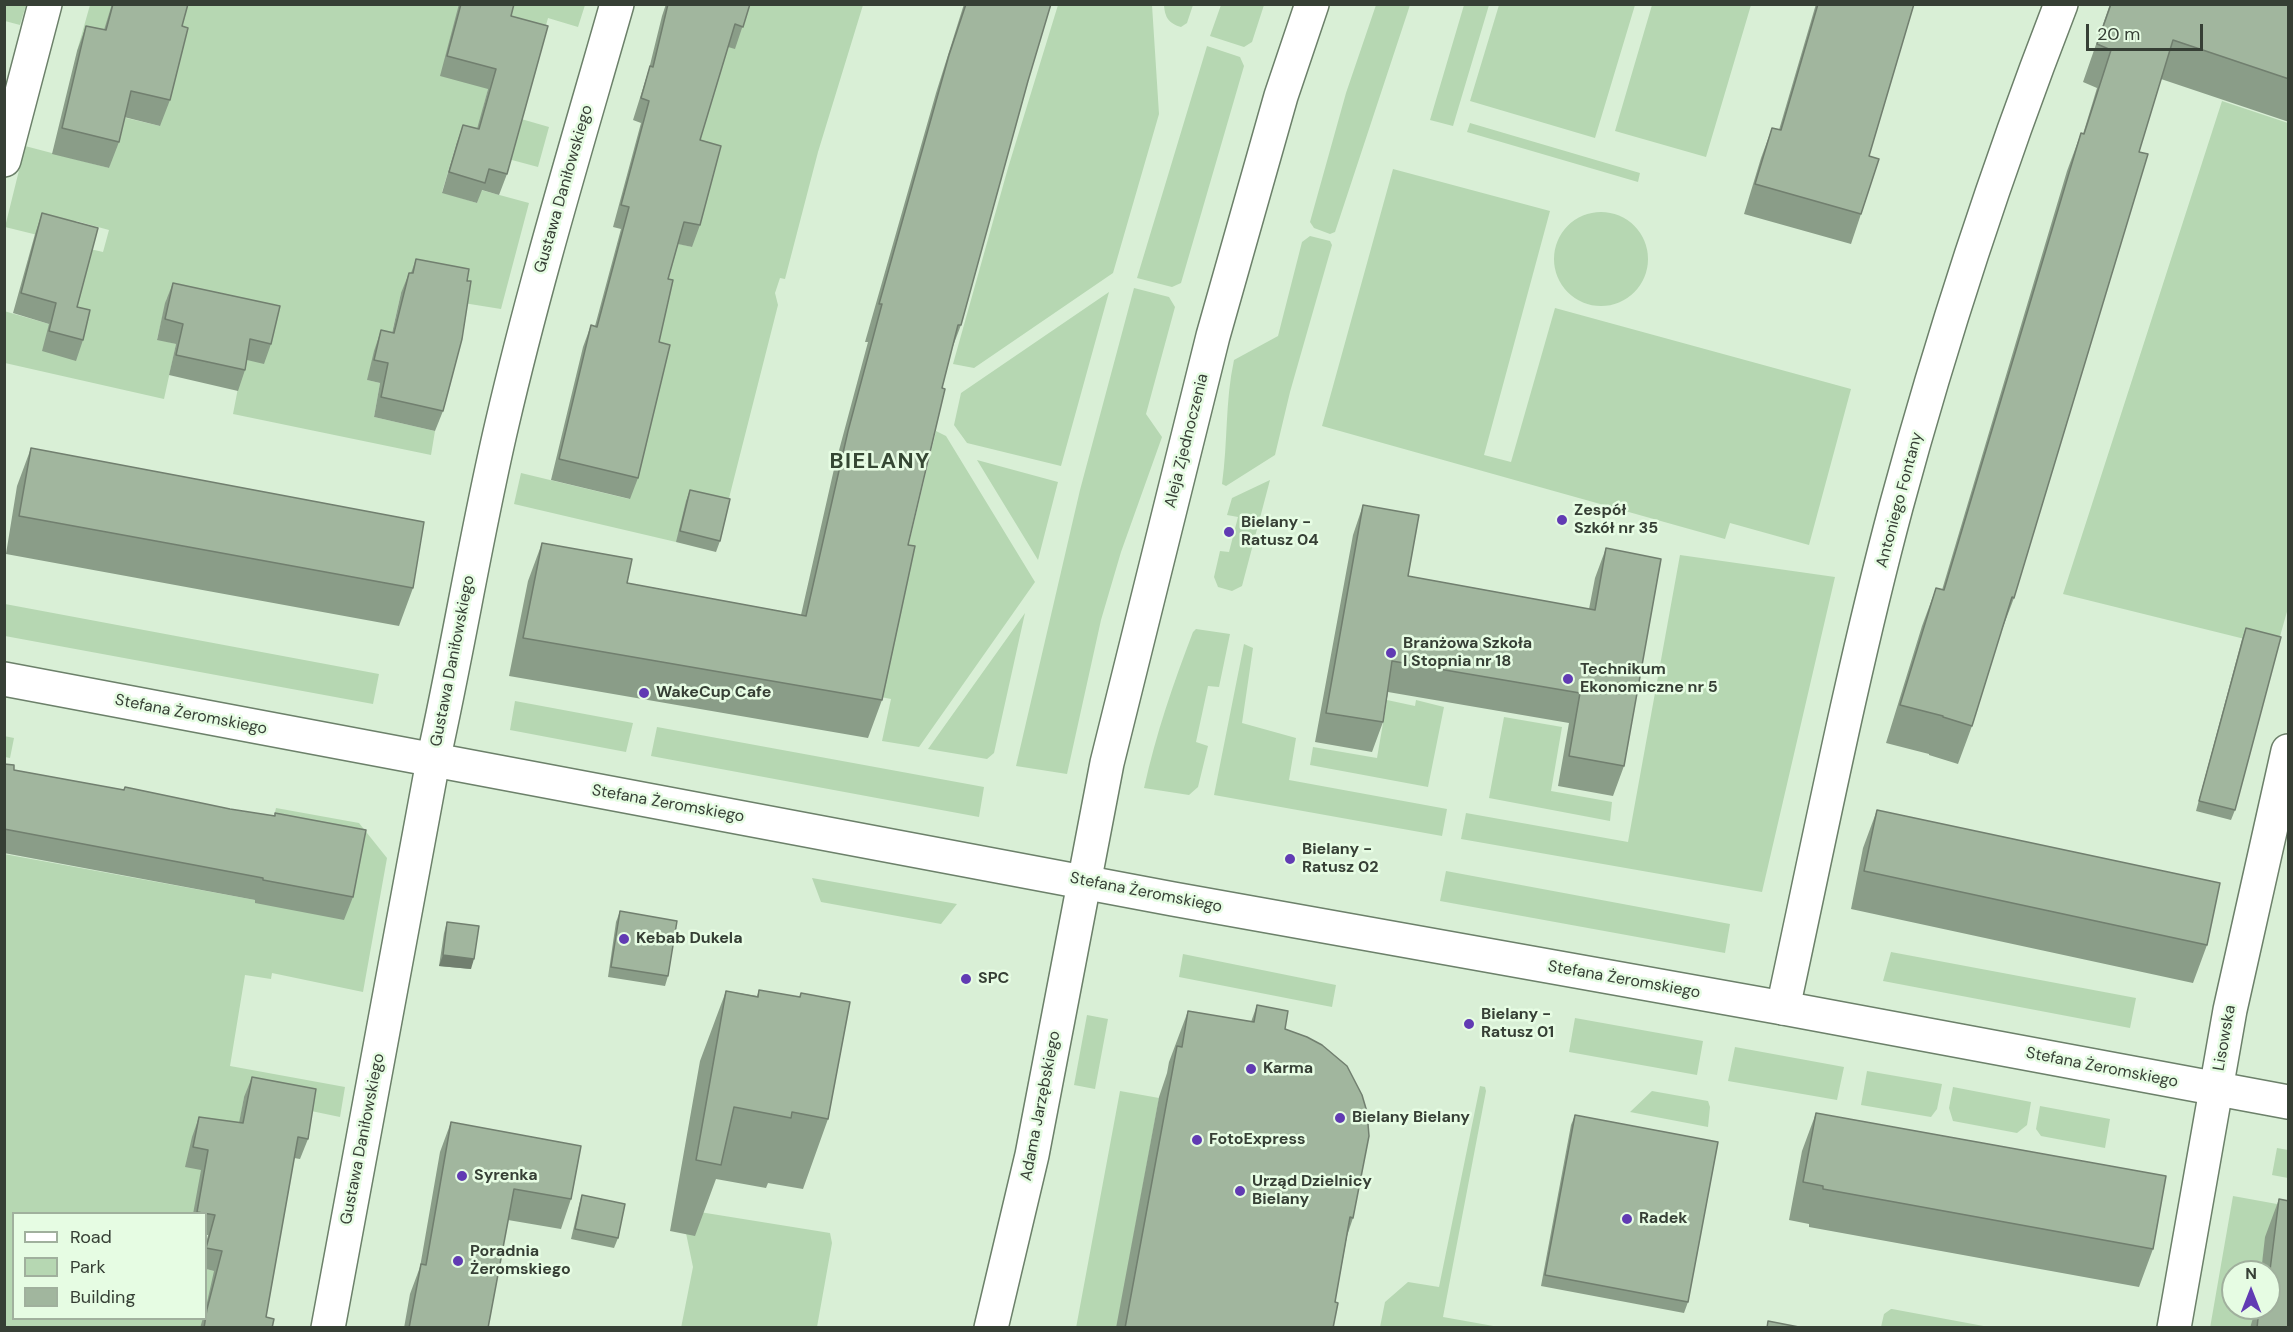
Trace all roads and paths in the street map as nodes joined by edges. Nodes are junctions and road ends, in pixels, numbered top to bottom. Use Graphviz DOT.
graph roads {
  1 [pos="45,4"];
  2 [pos="618,4"];
  3 [pos="1312,4"];
  4 [pos="2061,4"];
  5 [pos="4,160"];
  6 [pos="4,679"];
  7 [pos="2289,751"];
  8 [pos="433,761"];
  9 [pos="1083,882"];
  10 [pos="1783,1008"];
  11 [pos="2216,1090"];
  12 [pos="2289,1102"];
  13 [pos="328,1328"];
  14 [pos="990,1328"];
  15 [pos="2174,1328"];
  1 -- 5 [label="street"];
  2 -- 8 [label="street, Gustawa Daniłowskiego"];
  3 -- 9 [label="street, Aleja Zjednoczenia"];
  4 -- 10 [label="street, Antoniego Fontany"];
  6 -- 8 [label="street, Stefana Żeromskiego"];
  7 -- 11 [label="street, Lisowska"];
  8 -- 9 [label="street, Stefana Żeromskiego"];
  8 -- 13 [label="street, Gustawa Daniłowskiego"];
  9 -- 10 [label="street, Stefana Żeromskiego"];
  9 -- 14 [label="street, Adama Jarzębskiego"];
  10 -- 11 [label="street, Stefana Żeromskiego"];
  11 -- 12 [label="street, Stefana Żeromskiego"];
  11 -- 15 [label="street, Lisowska"];
}
